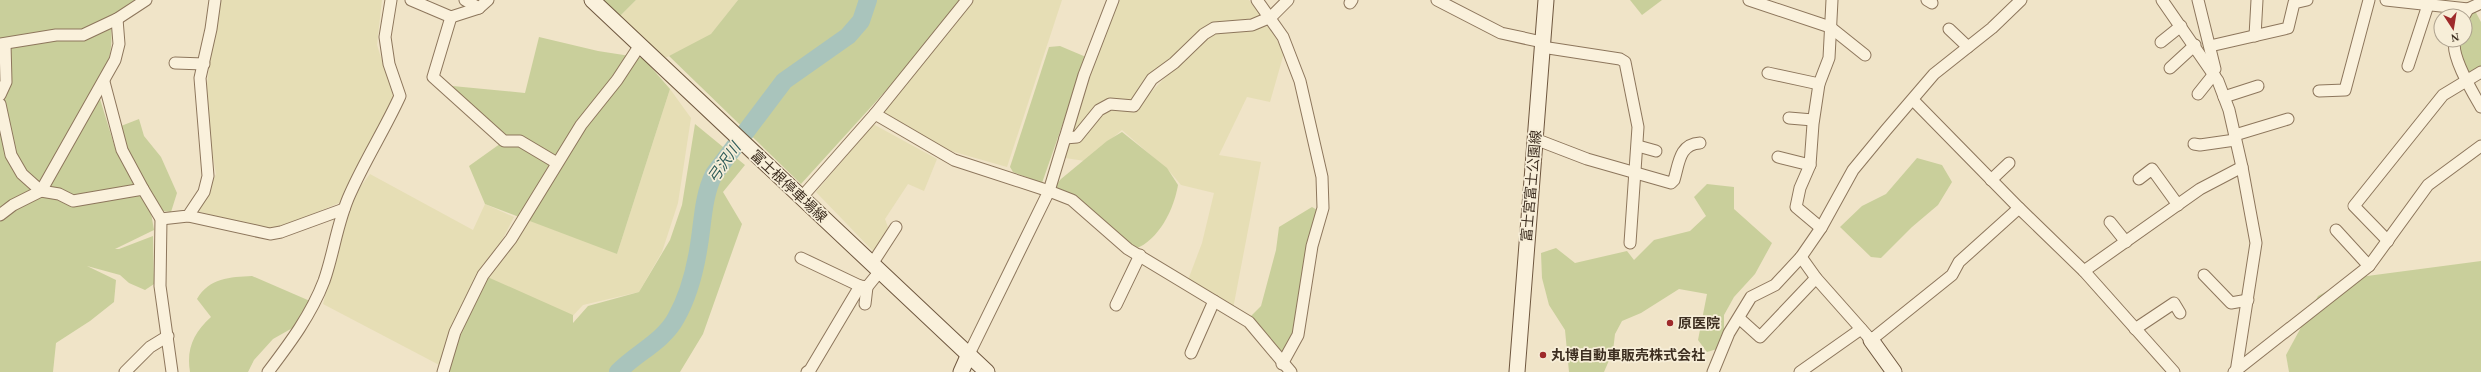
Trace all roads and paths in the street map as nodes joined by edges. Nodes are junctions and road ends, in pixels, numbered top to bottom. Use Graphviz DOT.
graph roads {
  1 [pos="146,0"];
  2 [pos="215,0"];
  3 [pos="391,0"];
  4 [pos="410,0"];
  5 [pos="465,0"];
  6 [pos="488,0"];
  7 [pos="592,0"];
  8 [pos="967,0"];
  9 [pos="1112,0"];
  10 [pos="1257,0"];
  11 [pos="1288,0"];
  12 [pos="1437,0"];
  13 [pos="1546,0"];
  14 [pos="1749,0"];
  15 [pos="1832,0"];
  16 [pos="2021,0"];
  17 [pos="2162,0"];
  18 [pos="2198,0"];
  19 [pos="2258,0"];
  20 [pos="2307,0"];
  21 [pos="2369,0"];
  22 [pos="2386,0"];
  23 [pos="2294,1"];
  24 [pos="2421,3"];
  25 [pos="2481,3"];
  26 [pos="479,8"];
  27 [pos="2463,8"];
  28 [pos="451,17"];
  29 [pos="1271,17"];
  30 [pos="117,19"];
  31 [pos="2181,26"];
  32 [pos="1830,27"];
  33 [pos="1949,29"];
  34 [pos="2255,36"];
  35 [pos="2161,42"];
  36 [pos="2,44"];
  37 [pos="640,45"];
  38 [pos="1542,45"];
  39 [pos="2195,45"];
  40 [pos="2210,46"];
  41 [pos="1968,47"];
  42 [pos="2454,48"];
  43 [pos="1865,55"];
  44 [pos="175,62"];
  45 [pos="204,64"];
  46 [pos="2408,66"];
  47 [pos="2170,68"];
  48 [pos="2481,72"];
  49 [pos="1768,73"];
  50 [pos="2216,78"];
  51 [pos="2466,79"];
  52 [pos="104,82"];
  53 [pos="1819,84"];
  54 [pos="2258,86"];
  55 [pos="2319,91"];
  56 [pos="2198,94"];
  57 [pos="0,95"];
  58 [pos="2224,98"];
  59 [pos="1913,100"];
  60 [pos="0,104"];
  61 [pos="2481,107"];
  62 [pos="875,114"];
  63 [pos="1789,118"];
  64 [pos="2288,119"];
  65 [pos="1814,120"];
  66 [pos="1065,138"];
  67 [pos="2235,138"];
  68 [pos="1535,139"];
  69 [pos="1700,143"];
  70 [pos="2194,144"];
  71 [pos="1638,146"];
  72 [pos="2481,146"];
  73 [pos="1656,151"];
  74 [pos="1778,157"];
  75 [pos="557,163"];
  76 [pos="2009,163"];
  77 [pos="1810,165"];
  78 [pos="2242,167"];
  79 [pos="1635,174"];
  80 [pos="2139,179"];
  81 [pos="1991,180"];
  82 [pos="143,189"];
  83 [pos="41,191"];
  84 [pos="1049,191"];
  85 [pos="801,198"];
  86 [pos="2178,205"];
  87 [pos="2019,208"];
  88 [pos="344,209"];
  89 [pos="0,215"];
  90 [pos="188,216"];
  91 [pos="161,219"];
  92 [pos="2110,222"];
  93 [pos="896,227"];
  94 [pos="1821,228"];
  95 [pos="2336,230"];
  96 [pos="2388,241"];
  97 [pos="2126,242"];
  98 [pos="1630,243"];
  99 [pos="1140,255"];
  100 [pos="801,258"];
  101 [pos="1801,258"];
  102 [pos="2369,266"];
  103 [pos="876,268"];
  104 [pos="2084,271"];
  105 [pos="2204,275"];
  106 [pos="1816,278"];
  107 [pos="864,286"];
  108 [pos="2248,300"];
  109 [pos="1214,301"];
  110 [pos="865,304"];
  111 [pos="1116,305"];
  112 [pos="2180,313"];
  113 [pos="1740,319"];
  114 [pos="2135,329"];
  115 [pos="1866,335"];
  116 [pos="168,336"];
  117 [pos="1191,352"];
  118 [pos="969,354"];
  119 [pos="1282,364"];
  120 [pos="1519,370"];
  121 [pos="125,372"];
  122 [pos="172,372"];
  123 [pos="268,372"];
  124 [pos="443,372"];
  125 [pos="807,372"];
  126 [pos="961,372"];
  127 [pos="987,372"];
  128 [pos="1291,372"];
  129 [pos="1713,372"];
  130 [pos="1800,372"];
  131 [pos="1894,372"];
  132 [pos="2174,372"];
  133 [pos="2236,372"];
  1 -- 30 [label="street"];
  2 -- 45 [label="street"];
  3 -- 88 [label="street"];
  4 -- 28 [label="street"];
  5 -- 26 [label="street"];
  6 -- 26 [label="street"];
  7 -- 37 [label="main road, 富士根停車場線"];
  8 -- 62 [label="street"];
  9 -- 66 [label="street"];
  10 -- 29 [label="street"];
  11 -- 29 [label="street"];
  12 -- 38 [label="street"];
  13 -- 38 [label="main road, 富士宮富士公園線"];
  14 -- 32 [label="street"];
  15 -- 32 [label="street"];
  16 -- 41 [label="street"];
  17 -- 31 [label="street"];
  18 -- 40 [label="street"];
  19 -- 34 [label="street"];
  20 -- 23 [label="street"];
  21 -- 55 [label="street"];
  22 -- 24 [label="street"];
  23 -- 34 [label="street"];
  24 -- 27 [label="street"];
  24 -- 46 [label="street"];
  25 -- 27 [label="street"];
  26 -- 28 [label="street"];
  28 -- 75 [label="street"];
  29 -- 66 [label="street"];
  29 -- 119 [label="street"];
  30 -- 36 [label="street"];
  30 -- 52 [label="street"];
  31 -- 35 [label="street"];
  31 -- 39 [label="street"];
  32 -- 43 [label="street"];
  32 -- 53 [label="street"];
  33 -- 41 [label="street"];
  34 -- 40 [label="street"];
  36 -- 57 [label="street"];
  37 -- 75 [label="street"];
  37 -- 85 [label="main road, 富士根停車場線"];
  38 -- 68 [label="main road, 富士宮富士公園線"];
  38 -- 71 [label="street"];
  39 -- 47 [label="street"];
  39 -- 50 [label="street"];
  40 -- 50 [label="street"];
  41 -- 59 [label="street"];
  42 -- 51 [label="street"];
  44 -- 45 [label="street"];
  45 -- 90 [label="street"];
  48 -- 51 [label="street"];
  49 -- 53 [label="street"];
  50 -- 56 [label="street"];
  50 -- 58 [label="street"];
  51 -- 61 [label="street"];
  51 -- 96 [label="street"];
  52 -- 82 [label="street"];
  52 -- 83 [label="street"];
  53 -- 65 [label="street"];
  54 -- 58 [label="street"];
  58 -- 67 [label="street"];
  59 -- 81 [label="street"];
  59 -- 94 [label="street"];
  60 -- 83 [label="street"];
  62 -- 84 [label="street"];
  62 -- 85 [label="street"];
  63 -- 65 [label="street"];
  64 -- 67 [label="street"];
  65 -- 77 [label="street"];
  66 -- 84 [label="street"];
  67 -- 70 [label="street"];
  67 -- 78 [label="street"];
  68 -- 79 [label="street"];
  68 -- 120 [label="main road, 富士宮富士公園線"];
  69 -- 79 [label="street"];
  71 -- 73 [label="street"];
  71 -- 79 [label="street"];
  72 -- 96 [label="street"];
  74 -- 77 [label="street"];
  75 -- 124 [label="street"];
  76 -- 81 [label="street"];
  77 -- 94 [label="street"];
  78 -- 86 [label="street"];
  78 -- 108 [label="street"];
  79 -- 98 [label="street"];
  80 -- 86 [label="street"];
  81 -- 87 [label="street"];
  82 -- 83 [label="street"];
  82 -- 91 [label="street"];
  83 -- 89 [label="street"];
  84 -- 99 [label="street"];
  84 -- 118 [label="street"];
  85 -- 103 [label="main road, 富士根停車場線"];
  86 -- 97 [label="street"];
  87 -- 104 [label="street"];
  87 -- 115 [label="street"];
  88 -- 90 [label="street"];
  88 -- 123 [label="street"];
  90 -- 91 [label="street"];
  91 -- 116 [label="street"];
  92 -- 97 [label="street"];
  93 -- 103 [label="street"];
  94 -- 101 [label="street"];
  95 -- 102 [label="street"];
  96 -- 102 [label="street"];
  97 -- 104 [label="street"];
  99 -- 109 [label="street"];
  99 -- 111 [label="street"];
  100 -- 107 [label="street"];
  101 -- 106 [label="street"];
  101 -- 113 [label="street"];
  102 -- 133 [label="street"];
  103 -- 107 [label="street"];
  103 -- 118 [label="main road, 富士根停車場線"];
  104 -- 114 [label="street"];
  105 -- 108 [label="street"];
  106 -- 113 [label="street"];
  106 -- 115 [label="street"];
  107 -- 110 [label="street"];
  107 -- 125 [label="street"];
  108 -- 133 [label="street"];
  109 -- 117 [label="street"];
  109 -- 119 [label="street"];
  112 -- 114 [label="street"];
  113 -- 129 [label="street"];
  114 -- 132 [label="street"];
  115 -- 130 [label="street"];
  115 -- 131 [label="main road"];
  116 -- 121 [label="street"];
  116 -- 122 [label="street"];
  118 -- 126 [label="main road"];
  118 -- 127 [label="main road, 富士根停車場線"];
  119 -- 128 [label="street"];
}
